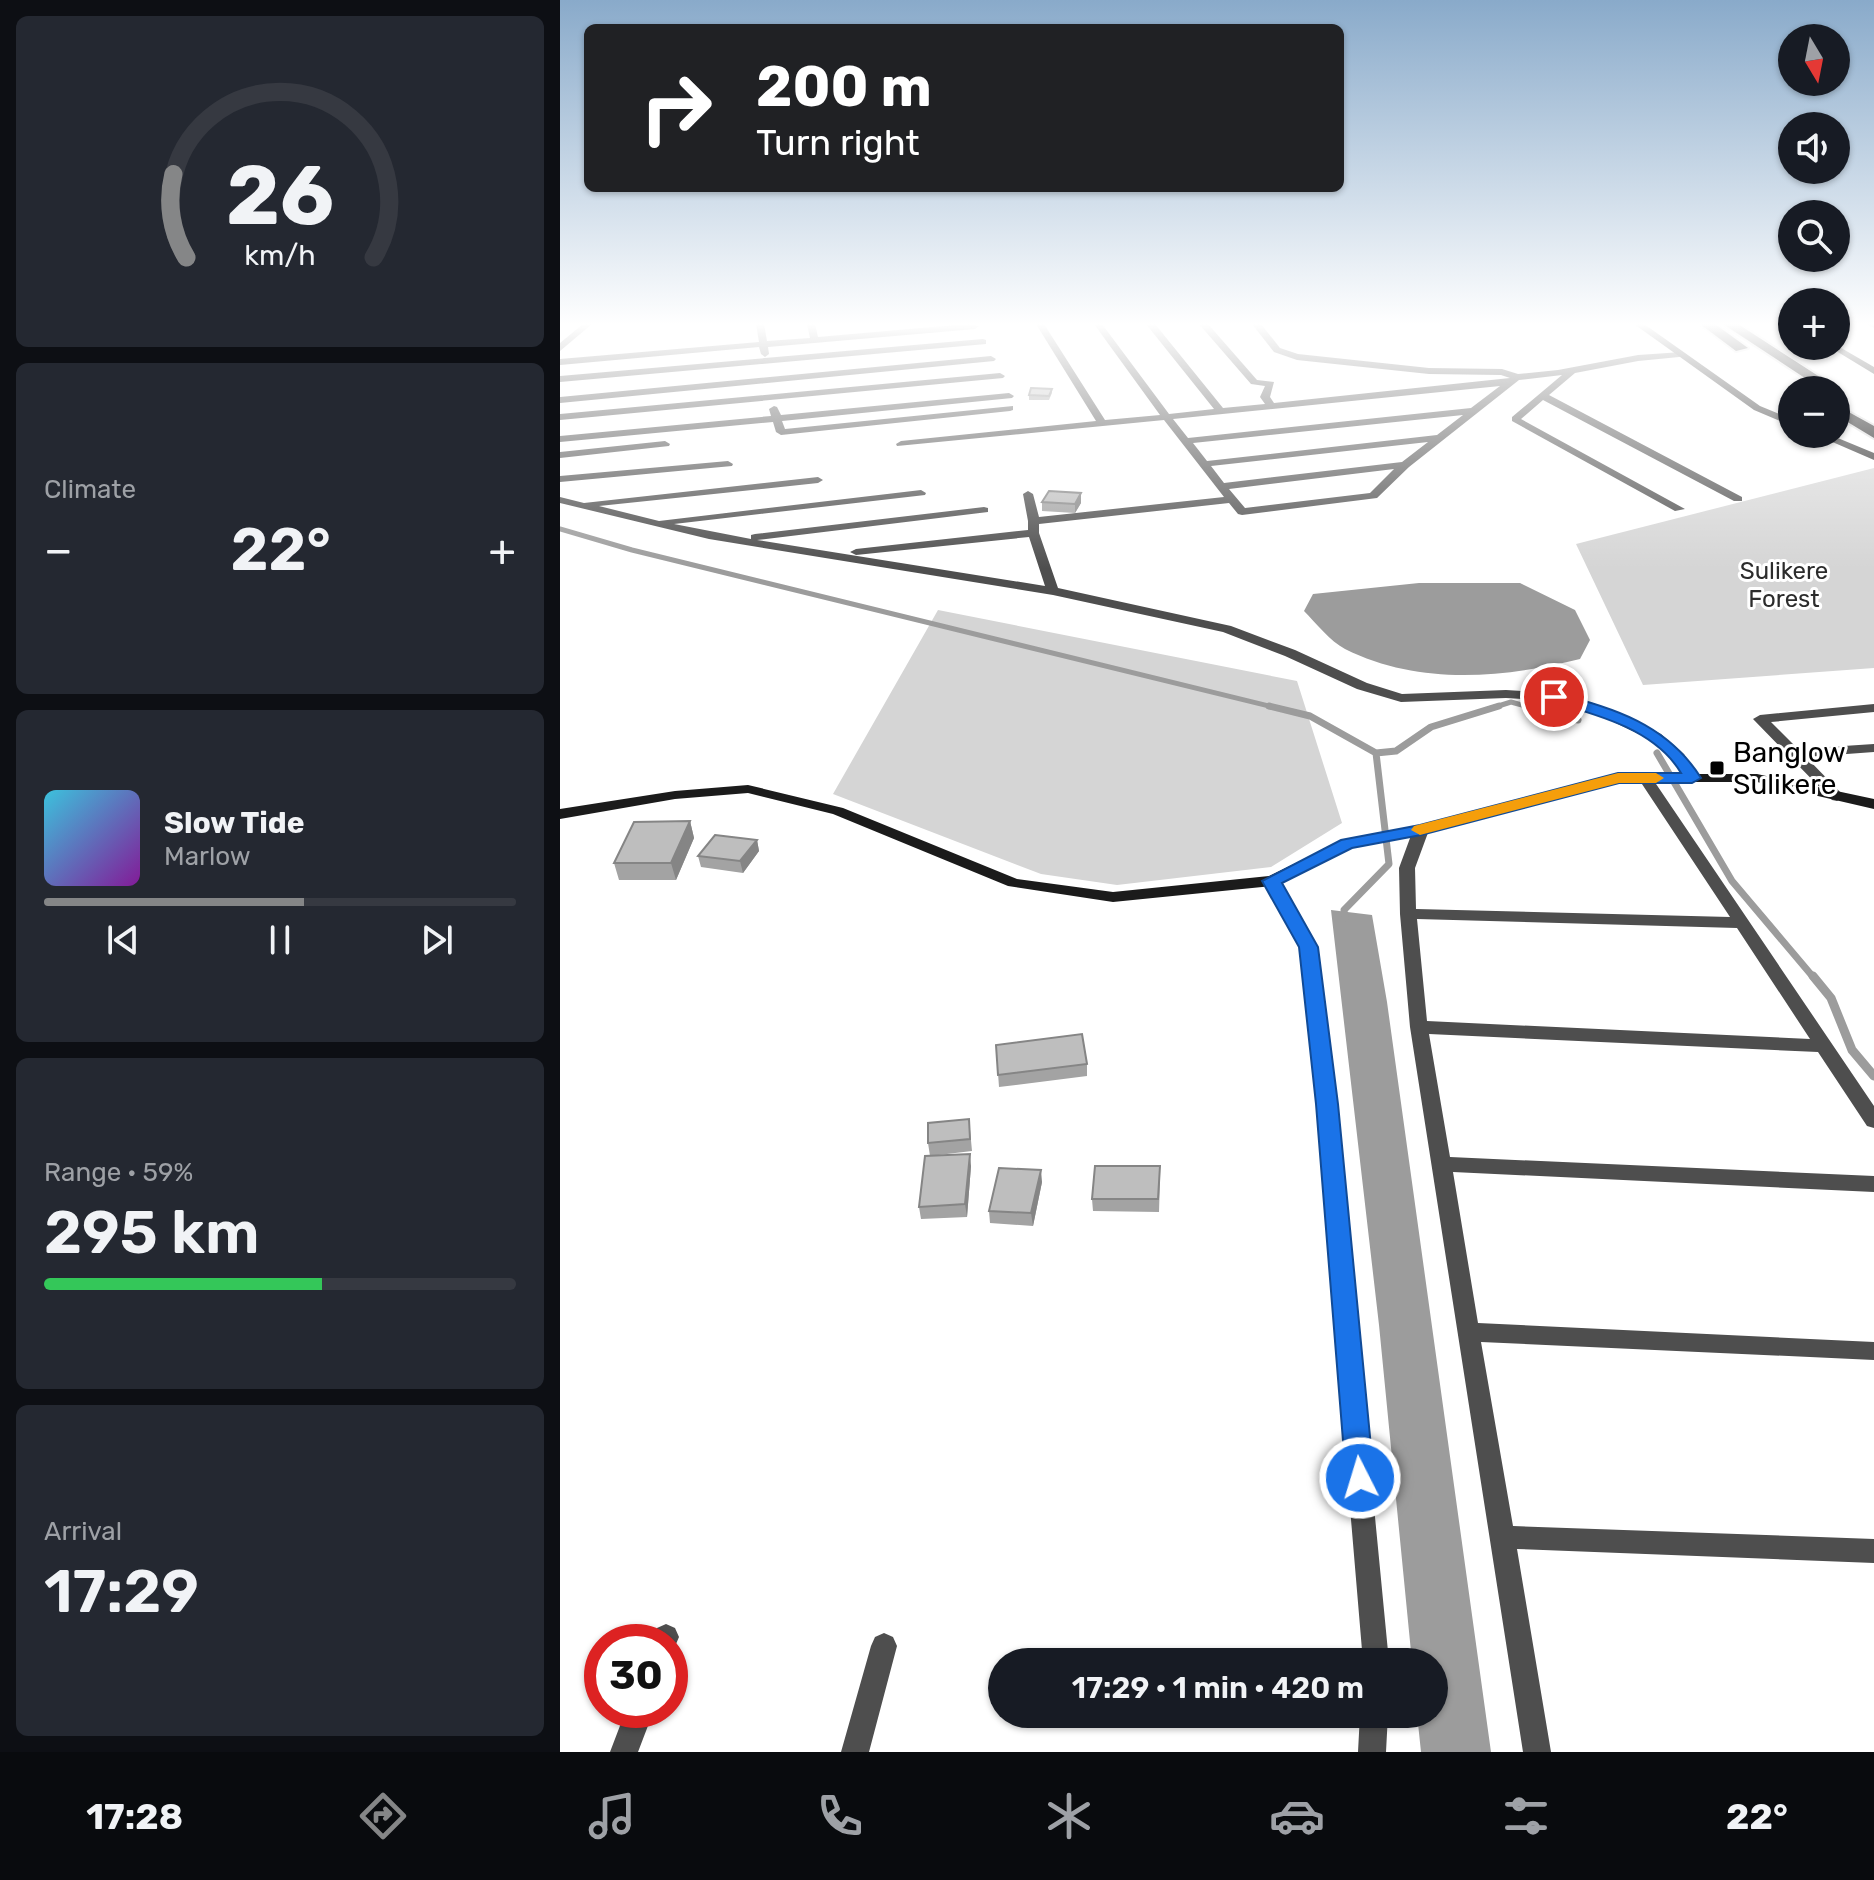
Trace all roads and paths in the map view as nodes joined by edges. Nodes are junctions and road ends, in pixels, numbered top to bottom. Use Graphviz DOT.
graph roads {
  1 [pos="685,406"];
  2 [pos="773,406"];
  3 [pos="980,406"];
  4 [pos="1009,406"];
  5 [pos="1091,406"];
  6 [pos="1158,406"];
  7 [pos="1216,406"];
  8 [pos="1271,406"];
  9 [pos="1481,406"];
  10 [pos="1531,406"];
  11 [pos="1561,406"];
  12 [pos="1754,406"];
  13 [pos="1474,411"];
  14 [pos="1221,412"];
  15 [pos="560,417"];
  16 [pos="777,417"];
  17 [pos="1778,417"];
  18 [pos="1167,418"];
  19 [pos="1850,418"];
  20 [pos="1103,425"];
  21 [pos="1012,433"];
  22 [pos="1874,433"];
  23 [pos="1440,437"];
  24 [pos="560,439"];
  25 [pos="1186,441"];
  26 [pos="665,444"];
  27 [pos="901,444"];
  28 [pos="1850,447"];
  29 [pos="560,455"];
  30 [pos="1874,457"];
  31 [pos="728,464"];
  32 [pos="1205,464"];
  33 [pos="1405,465"];
  34 [pos="560,479"];
  35 [pos="818,480"];
  36 [pos="1223,486"];
  37 [pos="921,493"];
  38 [pos="1028,494"];
  39 [pos="1232,499"];
  40 [pos="1738,499"];
  41 [pos="560,500"];
  42 [pos="574,506"];
  43 [pos="1679,509"];
  44 [pos="984,510"];
  45 [pos="651,523"];
  46 [pos="1034,527"];
  47 [pos="733,540"];
  48 [pos="837,554"];
  49 [pos="1053,591"];
  50 [pos="1874,708"];
  51 [pos="1873,748"];
  52 [pos="1795,754"];
  53 [pos="1645,778"];
  54 [pos="1692,778"];
  55 [pos="1837,797"];
  56 [pos="1874,804"];
  57 [pos="560,814"];
  58 [pos="1421,830"];
  59 [pos="1272,881"];
  60 [pos="1408,914"];
  61 [pos="1742,923"];
  62 [pos="1419,1027"];
  63 [pos="1824,1046"];
  64 [pos="1874,1121"];
  65 [pos="1441,1164"];
  66 [pos="1874,1184"];
  67 [pos="1470,1332"];
  68 [pos="1874,1351"];
  69 [pos="1502,1537"];
  70 [pos="1874,1551"];
  71 [pos="884,1646"];
  72 [pos="1375,1648"];
  73 [pos="633,1728"];
  74 [pos="1373,1728"];
  75 [pos="624,1752"];
  76 [pos="855,1752"];
  77 [pos="1372,1752"];
  78 [pos="1537,1752"];
  1 -- 15 [label="street"];
  2 -- 16 [label="street"];
  3 -- 16 [label="street"];
  4 -- 21 [label="street"];
  5 -- 20 [label="street"];
  6 -- 18 [label="street"];
  7 -- 14 [label="street"];
  8 -- 14 [label="street"];
  9 -- 13 [label="street"];
  10 -- 43 [label="street"];
  11 -- 40 [label="street"];
  12 -- 17 [label="main road"];
  13 -- 23 [label="street"];
  13 -- 25 [label="street"];
  14 -- 18 [label="street"];
  16 -- 24 [label="street"];
  18 -- 20 [label="street"];
  18 -- 25 [label="street"];
  19 -- 22 [label="highway"];
  20 -- 21 [label="street"];
  21 -- 27 [label="street"];
  23 -- 32 [label="street"];
  23 -- 33 [label="street"];
  25 -- 32 [label="street"];
  26 -- 29 [label="street"];
  28 -- 30 [label="main road"];
  31 -- 34 [label="street"];
  32 -- 36 [label="street"];
  33 -- 36 [label="street"];
  33 -- 39 [label="street"];
  35 -- 42 [label="street"];
  36 -- 39 [label="street"];
  37 -- 45 [label="street"];
  38 -- 46 [label="street"];
  39 -- 46 [label="street"];
  41 -- 42 [label="street"];
  42 -- 45 [label="street"];
  44 -- 47 [label="street"];
  45 -- 47 [label="street"];
  46 -- 48 [label="street"];
  46 -- 49 [label="street"];
  47 -- 48 [label="street"];
  48 -- 49 [label="street"];
  49 -- 54 [label="street"];
  50 -- 52 [label="street"];
  51 -- 52 [label="street"];
  52 -- 55 [label="street"];
  53 -- 54 [label="main road"];
  53 -- 58 [label="main road"];
  53 -- 61 [label="street"];
  54 -- 55 [label="main road"];
  55 -- 56 [label="main road"];
  57 -- 59 [label="main road"];
  58 -- 59 [label="main road"];
  58 -- 60 [label="street"];
  59 -- 72 [label="street"];
  60 -- 61 [label="street"];
  60 -- 62 [label="street"];
  61 -- 63 [label="street"];
  62 -- 63 [label="street"];
  62 -- 65 [label="street"];
  63 -- 64 [label="street"];
  65 -- 66 [label="street"];
  65 -- 67 [label="street"];
  67 -- 68 [label="street"];
  67 -- 69 [label="street"];
  69 -- 70 [label="street"];
  69 -- 78 [label="street"];
  71 -- 76 [label="street"];
  73 -- 75 [label="street"];
  74 -- 77 [label="street"];
}
